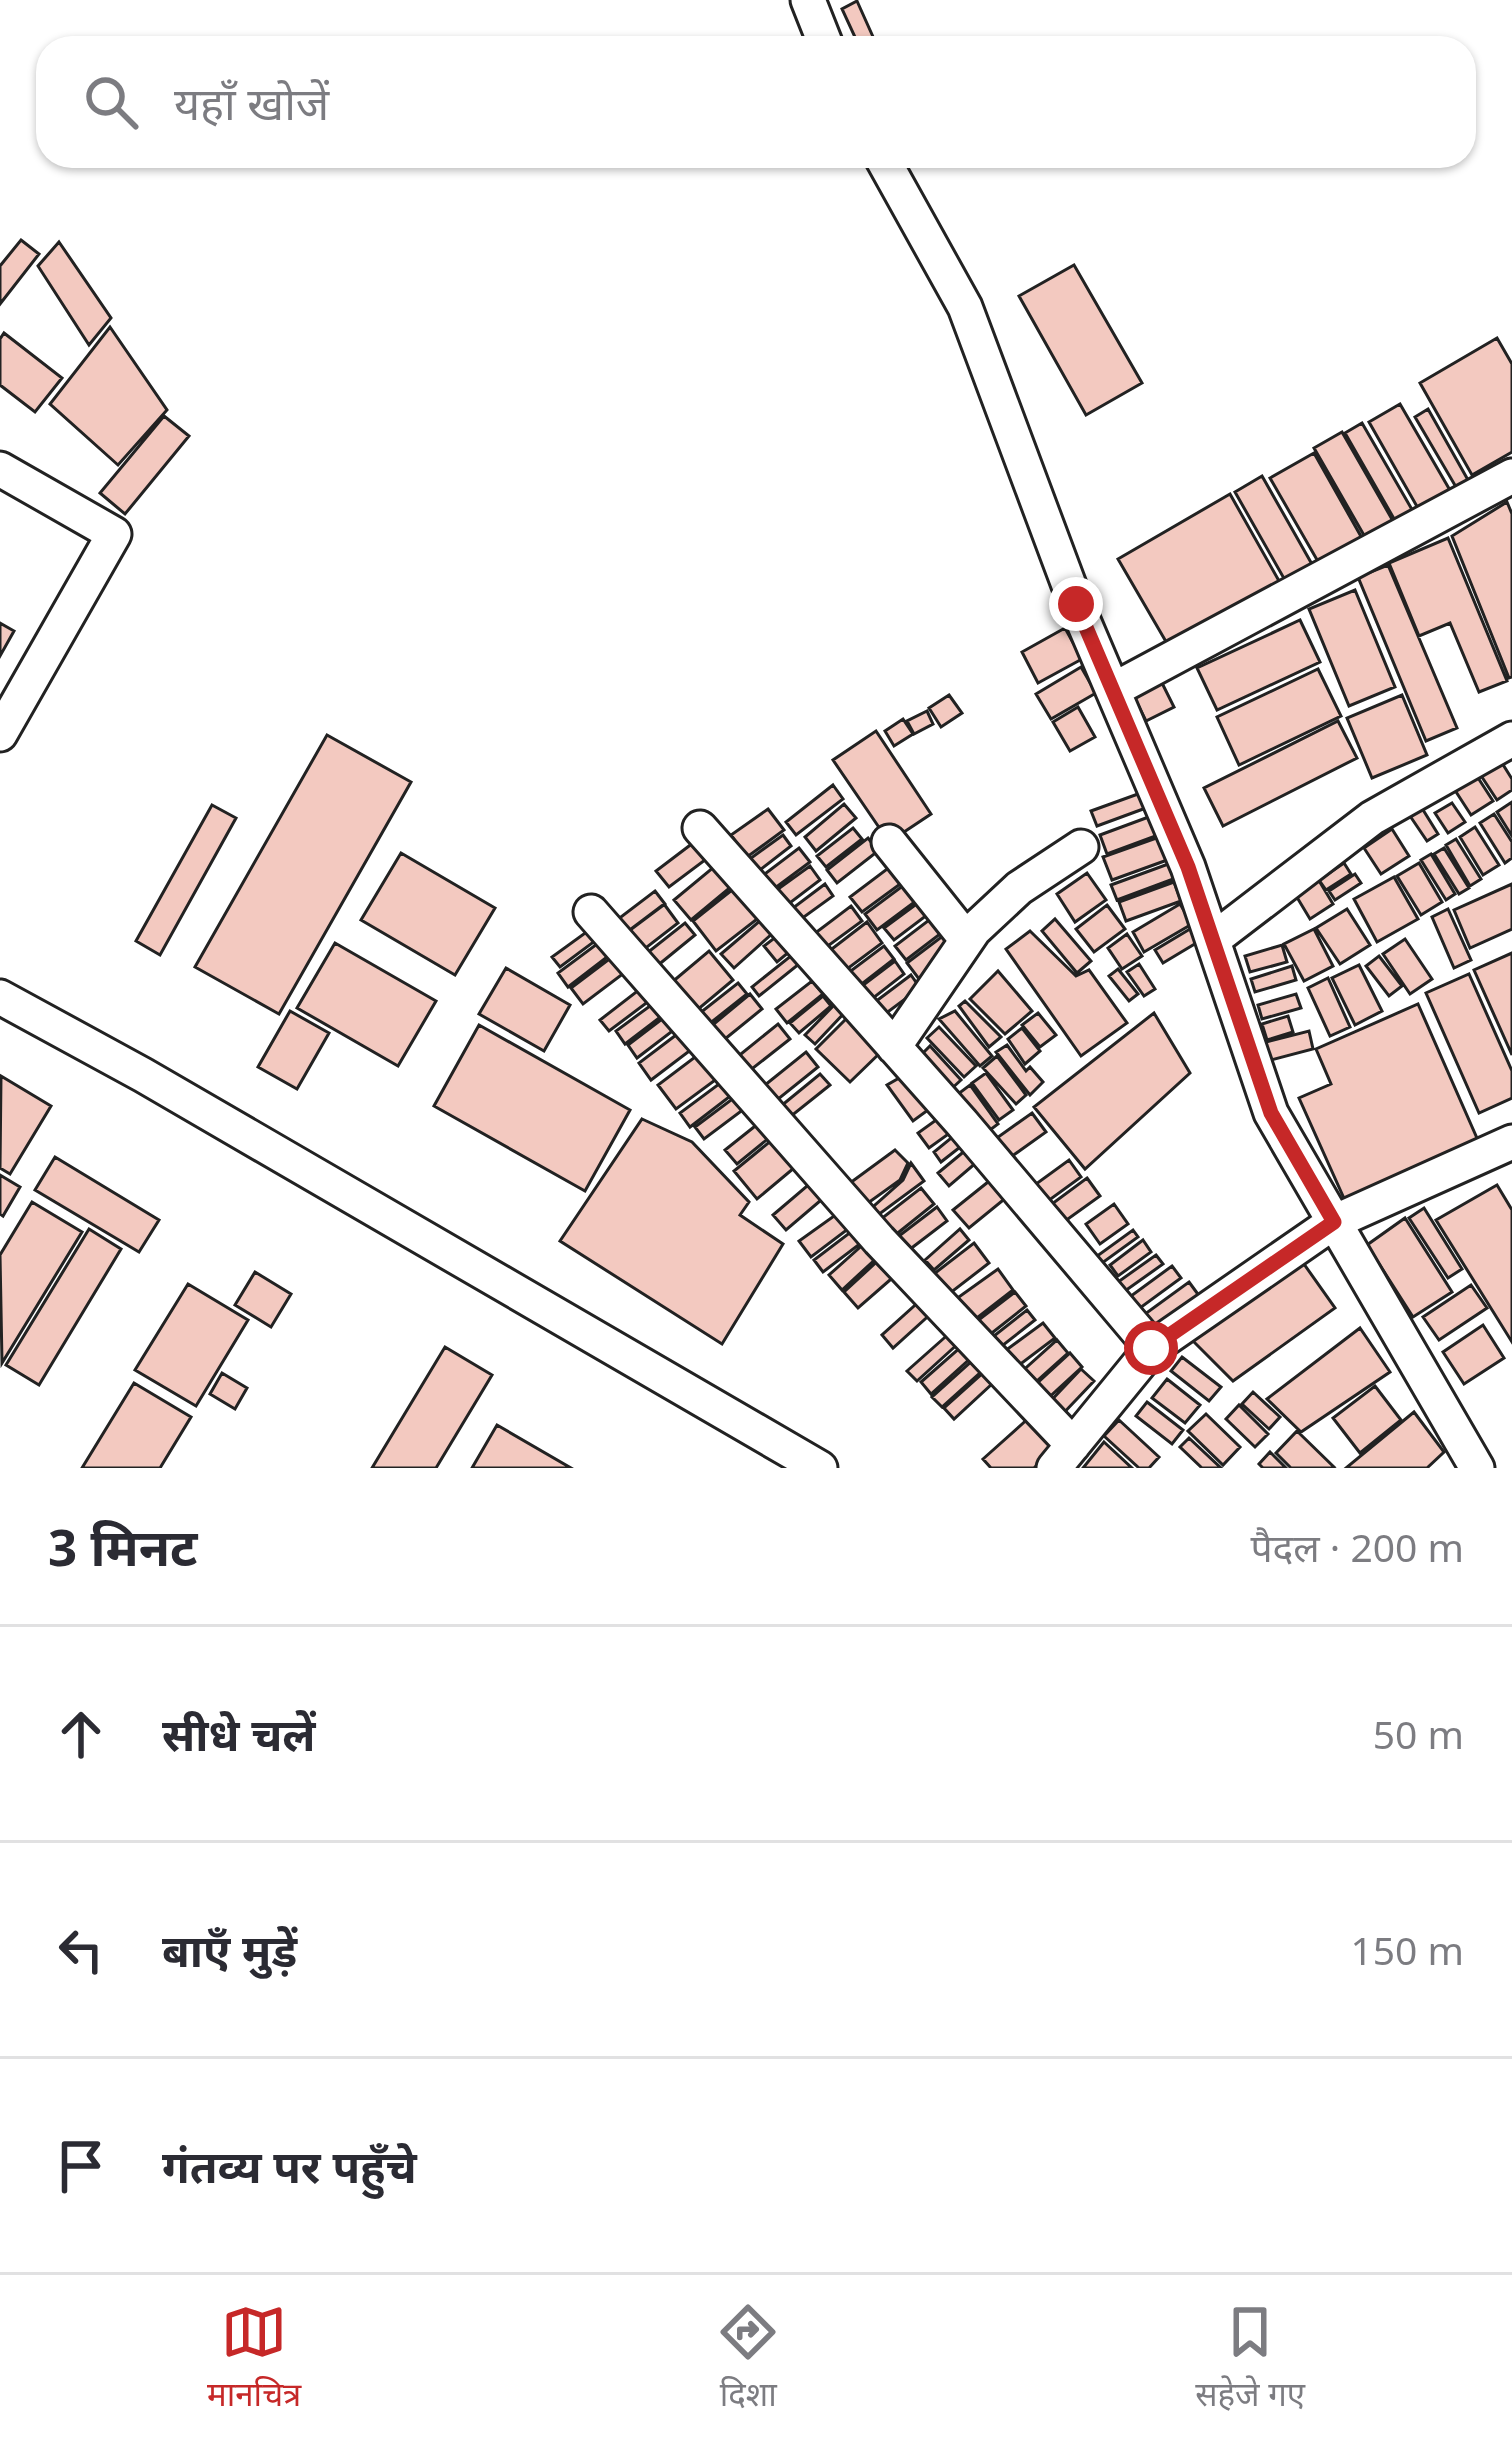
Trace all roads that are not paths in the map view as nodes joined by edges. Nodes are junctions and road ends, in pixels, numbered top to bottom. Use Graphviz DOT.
graph roads {
  1 [pos="813,2"];
  2 [pos="823,36"];
  3 [pos="888,168"];
  4 [pos="0,469"];
  5 [pos="1512,476"];
  6 [pos="1113,690"];
  7 [pos="0,734"];
  8 [pos="1512,739"];
  9 [pos="700,828"];
  10 [pos="889,842"];
  11 [pos="1081,847"];
  12 [pos="591,911"];
  13 [pos="1214,939"];
  14 [pos="967,940"];
  15 [pos="0,997"];
  16 [pos="894,1047"];
  17 [pos="1512,1142"];
  18 [pos="1334,1222"];
  19 [pos="1151,1348"];
  20 [pos="1063,1456"];
  21 [pos="820,1468"];
  22 [pos="1477,1468"];
  1 -- 2 [label="street"];
  3 -- 6 [label="street"];
  4 -- 7 [label="street"];
  5 -- 6 [label="street"];
  6 -- 13 [label="street"];
  8 -- 13 [label="street"];
  9 -- 16 [label="street"];
  10 -- 14 [label="street"];
  11 -- 14 [label="street"];
  12 -- 20 [label="street"];
  13 -- 18 [label="street"];
  14 -- 16 [label="street"];
  15 -- 21 [label="street"];
  16 -- 19 [label="street"];
  17 -- 18 [label="street"];
  18 -- 19 [label="street"];
  18 -- 22 [label="street"];
  19 -- 20 [label="street"];
}
